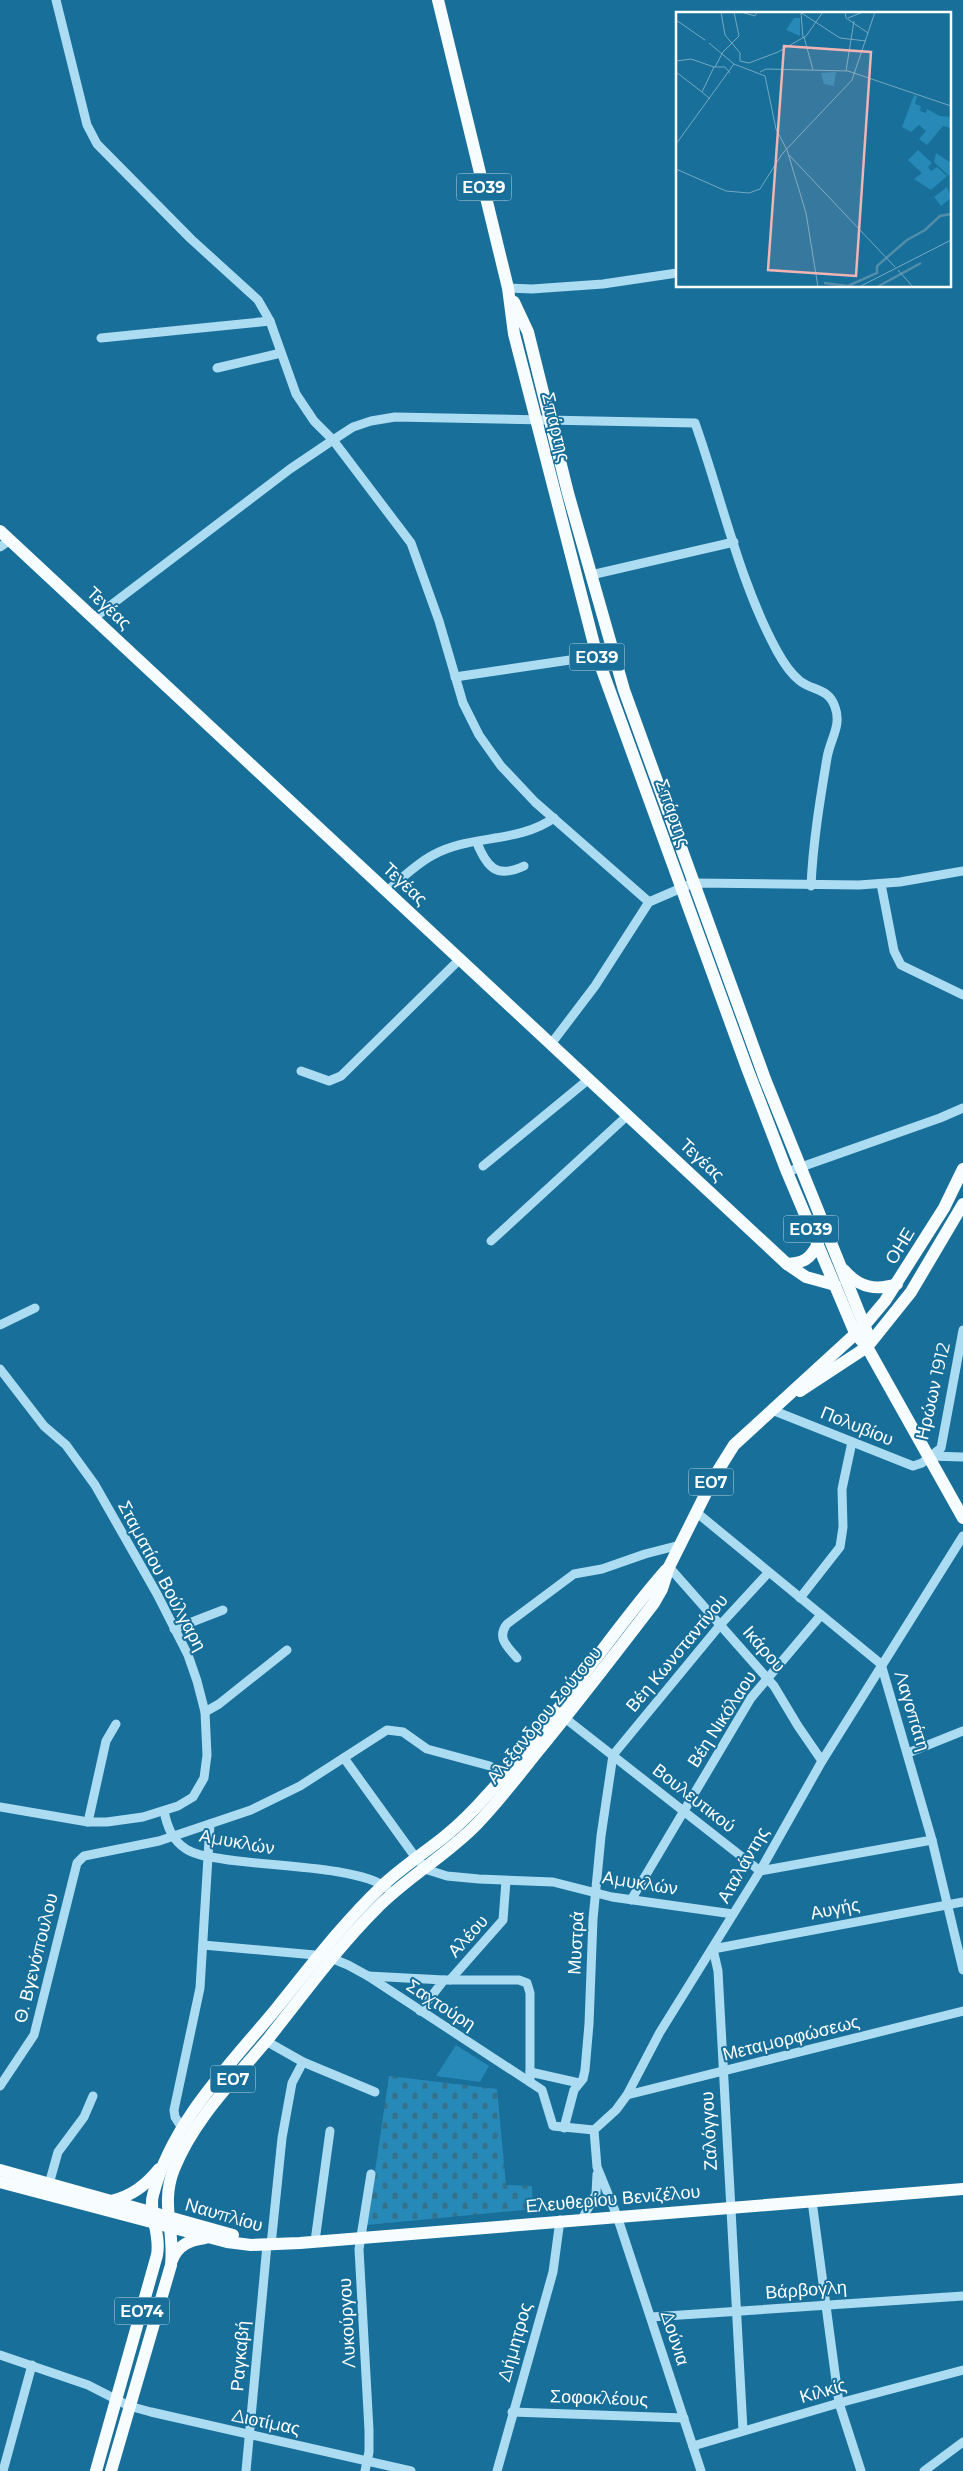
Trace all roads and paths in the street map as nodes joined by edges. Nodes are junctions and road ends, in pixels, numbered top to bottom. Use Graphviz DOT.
graph roads {
  1 [pos="56,0"];
  2 [pos="438,0"];
  3 [pos="446,0"];
  4 [pos="461,86"];
  5 [pos="676,273"];
  6 [pos="508,288"];
  7 [pos="270,321"];
  8 [pos="101,338"];
  9 [pos="281,353"];
  10 [pos="217,368"];
  11 [pos="536,420"];
  12 [pos="551,421"];
  13 [pos="333,440"];
  14 [pos="0,531"];
  15 [pos="734,542"];
  16 [pos="5,544"];
  17 [pos="591,575"];
  18 [pos="94,618"];
  19 [pos="597,656"];
  20 [pos="455,677"];
  21 [pos="554,818"];
  22 [pos="477,843"];
  23 [pos="524,866"];
  24 [pos="963,871"];
  25 [pos="882,884"];
  26 [pos="687,885"];
  27 [pos="811,886"];
  28 [pos="387,891"];
  29 [pos="649,902"];
  30 [pos="460,959"];
  31 [pos="963,995"];
  32 [pos="551,1044"];
  33 [pos="302,1071"];
  34 [pos="589,1079"];
  35 [pos="963,1108"];
  36 [pos="628,1115"];
  37 [pos="483,1166"];
  38 [pos="963,1169"];
  39 [pos="794,1170"];
  40 [pos="963,1204"];
  41 [pos="491,1241"];
  42 [pos="818,1244"];
  43 [pos="787,1264"];
  44 [pos="839,1264"];
  45 [pos="897,1284"];
  46 [pos="835,1285"];
  47 [pos="35,1308"];
  48 [pos="0,1325"];
  49 [pos="859,1329"];
  50 [pos="963,1330"];
  51 [pos="867,1347"];
  52 [pos="0,1369"];
  53 [pos="959,1380"];
  54 [pos="772,1410"];
  55 [pos="852,1442"];
  56 [pos="929,1456"];
  57 [pos="963,1457"];
  58 [pos="696,1512"];
  59 [pos="963,1518"];
  60 [pos="963,1536"];
  61 [pos="680,1545"];
  62 [pos="669,1567"];
  63 [pos="768,1573"];
  64 [pos="800,1598"];
  65 [pos="223,1610"];
  66 [pos="821,1615"];
  67 [pos="721,1624"];
  68 [pos="174,1628"];
  69 [pos="287,1650"];
  70 [pos="517,1658"];
  71 [pos="881,1664"];
  72 [pos="767,1677"];
  73 [pos="205,1712"];
  74 [pos="560,1715"];
  75 [pos="116,1724"];
  76 [pos="963,1731"];
  77 [pos="908,1753"];
  78 [pos="613,1755"];
  79 [pos="344,1758"];
  80 [pos="822,1761"];
  81 [pos="505,1775"];
  82 [pos="0,1806"];
  83 [pos="684,1810"];
  84 [pos="164,1811"];
  85 [pos="88,1822"];
  86 [pos="210,1824"];
  87 [pos="174,1837"];
  88 [pos="932,1840"];
  89 [pos="208,1856"];
  90 [pos="80,1859"];
  91 [pos="420,1863"];
  92 [pos="760,1871"];
  93 [pos="506,1881"];
  94 [pos="383,1885"];
  95 [pos="393,1893"];
  96 [pos="596,1893"];
  97 [pos="631,1900"];
  98 [pos="963,1902"];
  99 [pos="947,1905"];
  100 [pos="733,1914"];
  101 [pos="202,1945"];
  102 [pos="713,1949"];
  103 [pos="319,1956"];
  104 [pos="332,1958"];
  105 [pos="963,1970"];
  106 [pos="368,1976"];
  107 [pos="447,1980"];
  108 [pos="420,2011"];
  109 [pos="963,2011"];
  110 [pos="266,2041"];
  111 [pos="303,2062"];
  112 [pos="722,2072"];
  113 [pos="530,2077"];
  114 [pos="579,2083"];
  115 [pos="0,2086"];
  116 [pos="375,2092"];
  117 [pos="627,2095"];
  118 [pos="93,2096"];
  119 [pos="182,2128"];
  120 [pos="564,2128"];
  121 [pos="330,2130"];
  122 [pos="594,2130"];
  123 [pos="166,2161"];
  124 [pos="597,2167"];
  125 [pos="0,2170"];
  126 [pos="371,2174"];
  127 [pos="0,2182"];
  128 [pos="49,2184"];
  129 [pos="963,2189"];
  130 [pos="111,2201"];
  131 [pos="812,2201"];
  132 [pos="729,2207"];
  133 [pos="618,2216"];
  134 [pos="154,2218"];
  135 [pos="582,2219"];
  136 [pos="560,2220"];
  137 [pos="169,2222"];
  138 [pos="360,2236"];
  139 [pos="210,2237"];
  140 [pos="315,2241"];
  141 [pos="269,2244"];
  142 [pos="170,2264"];
  143 [pos="963,2296"];
  144 [pos="826,2305"];
  145 [pos="736,2311"];
  146 [pos="651,2317"];
  147 [pos="0,2355"];
  148 [pos="32,2365"];
  149 [pos="963,2370"];
  150 [pos="117,2399"];
  151 [pos="839,2403"];
  152 [pos="129,2406"];
  153 [pos="512,2412"];
  154 [pos="684,2418"];
  155 [pos="743,2430"];
  156 [pos="249,2435"];
  157 [pos="963,2442"];
  158 [pos="694,2446"];
  159 [pos="368,2460"];
  160 [pos="3,2471"];
  161 [pos="96,2471"];
  162 [pos="111,2471"];
  163 [pos="246,2471"];
  164 [pos="365,2471"];
  165 [pos="411,2471"];
  166 [pos="497,2471"];
  167 [pos="702,2471"];
  168 [pos="861,2471"];
  169 [pos="924,2471"];
  1 -- 7 [label="street"];
  2 -- 4 [label="main road, ΕΟ39"];
  3 -- 4 [label="main road, ΕΟ39"];
  4 -- 6 [label="main road, Σπάρτης / ΕΟ39"];
  5 -- 6 [label="street"];
  6 -- 11 [label="main road, Σπάρτης / ΕΟ39"];
  6 -- 12 [label="main road, Σπάρτης / ΕΟ39"];
  7 -- 8 [label="street"];
  7 -- 9 [label="street"];
  9 -- 10 [label="street"];
  9 -- 13 [label="street"];
  11 -- 12 [label="street"];
  11 -- 13 [label="street"];
  11 -- 19 [label="main road, Σπάρτης / ΕΟ39"];
  12 -- 15 [label="street"];
  12 -- 17 [label="main road, Σπάρτης / ΕΟ39"];
  13 -- 18 [label="street"];
  13 -- 20 [label="street"];
  14 -- 16 [label="main road, Τεγέας"];
  15 -- 17 [label="street"];
  15 -- 27 [label="street"];
  16 -- 18 [label="main road, Τεγέας"];
  17 -- 26 [label="main road, Σπάρτης / ΕΟ39"];
  18 -- 28 [label="main road, Τεγέας"];
  19 -- 20 [label="street"];
  19 -- 26 [label="main road, Σπάρτης / ΕΟ39"];
  20 -- 21 [label="street"];
  21 -- 22 [label="street"];
  21 -- 29 [label="street"];
  22 -- 23 [label="street"];
  22 -- 28 [label="street"];
  24 -- 25 [label="street"];
  25 -- 27 [label="street"];
  25 -- 31 [label="street"];
  26 -- 27 [label="street"];
  26 -- 29 [label="street"];
  26 -- 39 [label="main road, Σπάρτης / ΕΟ39"];
  28 -- 30 [label="main road, Τεγέας"];
  29 -- 32 [label="street"];
  30 -- 32 [label="main road, Τεγέας"];
  30 -- 33 [label="street"];
  32 -- 34 [label="main road, Τεγέας"];
  34 -- 36 [label="main road, Τεγέας"];
  34 -- 37 [label="street"];
  35 -- 39 [label="street"];
  36 -- 41 [label="street"];
  36 -- 43 [label="main road, Τεγέας"];
  38 -- 45 [label="main road, ΟΗΕ / ΕΟ7"];
  39 -- 42 [label="main road, Σπάρτης / ΕΟ39"];
  39 -- 44 [label="main road, Σπάρτης / ΕΟ39"];
  40 -- 51 [label="main road, ΟΗΕ / ΕΟ7"];
  42 -- 43 [label="main road"];
  42 -- 46 [label="main road, Σπάρτης / ΕΟ39"];
  43 -- 46 [label="main road, Τεγέας"];
  44 -- 45 [label="main road"];
  44 -- 49 [label="main road, Σπάρτης / ΕΟ39"];
  45 -- 49 [label="main road, ΟΗΕ / ΕΟ7"];
  46 -- 49 [label="main road, Σπάρτης / ΕΟ39"];
  47 -- 48 [label="street"];
  49 -- 51 [label="main road, ΕΟ39"];
  49 -- 54 [label="main road, Αλεξανδρου Σούτσου / ΕΟ7"];
  50 -- 53 [label="street, Ηρώων 1912"];
  51 -- 54 [label="main road, Αλεξανδρου Σούτσου / ΕΟ7"];
  51 -- 56 [label="main road, ΕΟ39"];
  52 -- 68 [label="street, Σταματίου Βούλγαρη"];
  53 -- 56 [label="street, Ηρώων 1912"];
  54 -- 55 [label="street, Πολυβίου"];
  54 -- 58 [label="main road, Αλεξανδρου Σούτσου / ΕΟ7"];
  55 -- 56 [label="street, Πολυβίου"];
  55 -- 64 [label="street"];
  56 -- 57 [label="street"];
  56 -- 59 [label="main road, ΕΟ39"];
  58 -- 61 [label="main road, Αλεξανδρου Σούτσου / ΕΟ7"];
  58 -- 63 [label="street, Λαγοπάτη"];
  60 -- 71 [label="street, Αταλάντης"];
  61 -- 62 [label="main road, Αλεξανδρου Σούτσου / ΕΟ7"];
  61 -- 70 [label="street"];
  62 -- 67 [label="street, Ικάρου"];
  62 -- 74 [label="main road, Αλεξανδρου Σούτσου / ΕΟ7"];
  63 -- 64 [label="street, Λαγοπάτη"];
  63 -- 67 [label="street, Βέη Κωνσταντίνου"];
  64 -- 66 [label="street, Λαγοπάτη"];
  65 -- 68 [label="street"];
  66 -- 71 [label="street, Λαγοπάτη"];
  66 -- 72 [label="street, Βέη Νικόλαου"];
  67 -- 72 [label="street, Ικάρου"];
  67 -- 78 [label="street, Βέη Κωνσταντίνου"];
  68 -- 73 [label="street, Σταματίου Βούλγαρη"];
  69 -- 73 [label="street"];
  71 -- 77 [label="street, Λαγοπάτη"];
  71 -- 80 [label="street, Αταλάντης"];
  72 -- 80 [label="street, Ικάρου"];
  72 -- 83 [label="street, Βέη Νικόλαου"];
  73 -- 84 [label="street, Σταματίου Βούλγαρη"];
  74 -- 78 [label="street, Βουλευτικού"];
  74 -- 81 [label="main road, Αλεξανδρου Σούτσου / ΕΟ7"];
  74 -- 91 [label="main road, Αλεξανδρου Σούτσου / ΕΟ7"];
  75 -- 85 [label="street"];
  76 -- 77 [label="street"];
  77 -- 88 [label="street, Λαγοπάτη"];
  78 -- 83 [label="street, Βουλευτικού"];
  78 -- 96 [label="street, Μυστρά"];
  79 -- 81 [label="street"];
  79 -- 86 [label="street"];
  79 -- 91 [label="street"];
  80 -- 92 [label="street, Αταλάντης"];
  81 -- 91 [label="main road, Αλεξανδρου Σούτσου / ΕΟ7"];
  82 -- 85 [label="street, Σταματίου Βούλγαρη"];
  83 -- 92 [label="street, Βουλευτικού"];
  83 -- 97 [label="street, Βέη Νικόλαου"];
  84 -- 85 [label="street, Σταματίου Βούλγαρη"];
  84 -- 87 [label="street"];
  86 -- 87 [label="street"];
  86 -- 89 [label="street"];
  87 -- 89 [label="street, Αμυκλών"];
  87 -- 90 [label="street, Αμυκλών"];
  88 -- 92 [label="street"];
  88 -- 99 [label="street, Λαγοπάτη"];
  89 -- 94 [label="street, Αμυκλών"];
  89 -- 101 [label="street"];
  90 -- 115 [label="street, Θ. Βγενόπουλου"];
  91 -- 93 [label="street, Αμυκλών"];
  91 -- 94 [label="main road, Αλεξανδρου Σούτσου / ΕΟ7"];
  91 -- 95 [label="main road, Αλεξανδρου Σούτσου / ΕΟ7"];
  92 -- 100 [label="street, Αταλάντης"];
  93 -- 96 [label="street, Αμυκλών"];
  93 -- 107 [label="street, Αλέου"];
  94 -- 95 [label="street, Αμυκλών"];
  94 -- 103 [label="main road, Αλεξανδρου Σούτσου / ΕΟ7"];
  95 -- 104 [label="main road, Αλεξανδρου Σούτσου / ΕΟ7"];
  96 -- 97 [label="street, Αμυκλών"];
  96 -- 114 [label="street, Μυστρά"];
  97 -- 100 [label="street, Αμυκλών"];
  98 -- 99 [label="street, Αυγής"];
  99 -- 102 [label="street, Αυγής"];
  99 -- 105 [label="street, Λαγοπάτη"];
  100 -- 102 [label="street, Αταλάντης"];
  101 -- 103 [label="street"];
  101 -- 119 [label="street"];
  102 -- 112 [label="street, Ζαλόγγου"];
  102 -- 117 [label="street, Αταλάντης"];
  103 -- 104 [label="street"];
  103 -- 119 [label="main road, Αλεξανδρου Σούτσου / ΕΟ7"];
  104 -- 106 [label="street, Σαχτούρη"];
  104 -- 110 [label="main road, Αλεξανδρου Σούτσου / ΕΟ7"];
  106 -- 107 [label="street"];
  106 -- 108 [label="street, Σαχτούρη"];
  107 -- 108 [label="street, Αλέου"];
  107 -- 113 [label="street"];
  108 -- 113 [label="street, Σαχτούρη"];
  109 -- 112 [label="street, Μεταμορφώσεως"];
  110 -- 111 [label="street"];
  110 -- 137 [label="main road, Αλεξανδρου Σούτσου / ΕΟ7"];
  111 -- 116 [label="street"];
  111 -- 141 [label="street, Ραγκαβή"];
  112 -- 117 [label="street, Μεταμορφώσεως"];
  112 -- 132 [label="street, Ζαλόγγου"];
  113 -- 114 [label="street"];
  113 -- 120 [label="street"];
  114 -- 120 [label="street, Μυστρά"];
  117 -- 122 [label="street, Αταλάντης"];
  118 -- 128 [label="street"];
  119 -- 123 [label="main road, Αλεξανδρου Σούτσου / ΕΟ7"];
  120 -- 122 [label="street"];
  121 -- 140 [label="street"];
  122 -- 124 [label="street"];
  123 -- 130 [label="main road, ΕΟ7"];
  123 -- 134 [label="main road, Αλεξανδρου Σούτσου / ΕΟ7"];
  124 -- 133 [label="street"];
  124 -- 135 [label="street"];
  125 -- 128 [label="main road, Ναυπλίου"];
  126 -- 138 [label="street, Λυκούργου"];
  127 -- 134 [label="main road, Ναυπλίου"];
  128 -- 130 [label="main road, Ναυπλίου"];
  129 -- 131 [label="main road, Ελευθερίου Βενιζέλου"];
  130 -- 134 [label="main road, Ναυπλίου"];
  131 -- 132 [label="main road, Ελευθερίου Βενιζέλου"];
  131 -- 144 [label="street"];
  132 -- 133 [label="main road, Ελευθερίου Βενιζέλου"];
  132 -- 145 [label="street, Ζαλόγγου"];
  133 -- 135 [label="main road, Ελευθερίου Βενιζέλου"];
  133 -- 146 [label="street, Δούνια"];
  134 -- 137 [label="main road, Ναυπλίου"];
  134 -- 150 [label="main road, ΕΟ74"];
  135 -- 136 [label="main road, Ελευθερίου Βενιζέλου"];
  136 -- 138 [label="main road, Ελευθερίου Βενιζέλου"];
  136 -- 153 [label="street, Δήμητρος"];
  137 -- 139 [label="main road, Ναυπλίου"];
  137 -- 141 [label="main road, Ναυπλίου"];
  137 -- 142 [label="main road, ΕΟ74"];
  138 -- 140 [label="main road, Ελευθερίου Βενιζέλου"];
  138 -- 159 [label="street, Λυκούργου"];
  139 -- 141 [label="main road, Ναυπλίου"];
  139 -- 142 [label="main road"];
  140 -- 141 [label="main road, Ελευθερίου Βενιζέλου"];
  141 -- 156 [label="street, Ραγκαβή"];
  142 -- 152 [label="main road, ΕΟ74"];
  143 -- 144 [label="street, Βάρβογλη"];
  144 -- 145 [label="street, Βάρβογλη"];
  144 -- 151 [label="street"];
  145 -- 146 [label="street, Βάρβογλη"];
  145 -- 155 [label="street, Ζαλόγγου"];
  146 -- 154 [label="street, Δούνια"];
  147 -- 148 [label="street, Διοτίμας"];
  148 -- 150 [label="street, Διοτίμας"];
  148 -- 160 [label="street"];
  149 -- 151 [label="street, Κιλκίς"];
  150 -- 152 [label="street, Διοτίμας"];
  150 -- 161 [label="main road, ΕΟ74"];
  151 -- 155 [label="street, Κιλκίς"];
  151 -- 168 [label="street"];
  152 -- 156 [label="street, Διοτίμας"];
  152 -- 162 [label="main road, ΕΟ74"];
  153 -- 154 [label="street, Σοφοκλέους"];
  153 -- 166 [label="street, Δήμητρος"];
  154 -- 158 [label="street, Δούνια"];
  155 -- 158 [label="street, Κιλκίς"];
  156 -- 159 [label="street, Διοτίμας"];
  156 -- 163 [label="street, Ραγκαβή"];
  157 -- 169 [label="street"];
  158 -- 167 [label="street, Δούνια"];
  159 -- 164 [label="street, Λυκούργου"];
  159 -- 165 [label="street, Διοτίμας"];
}
